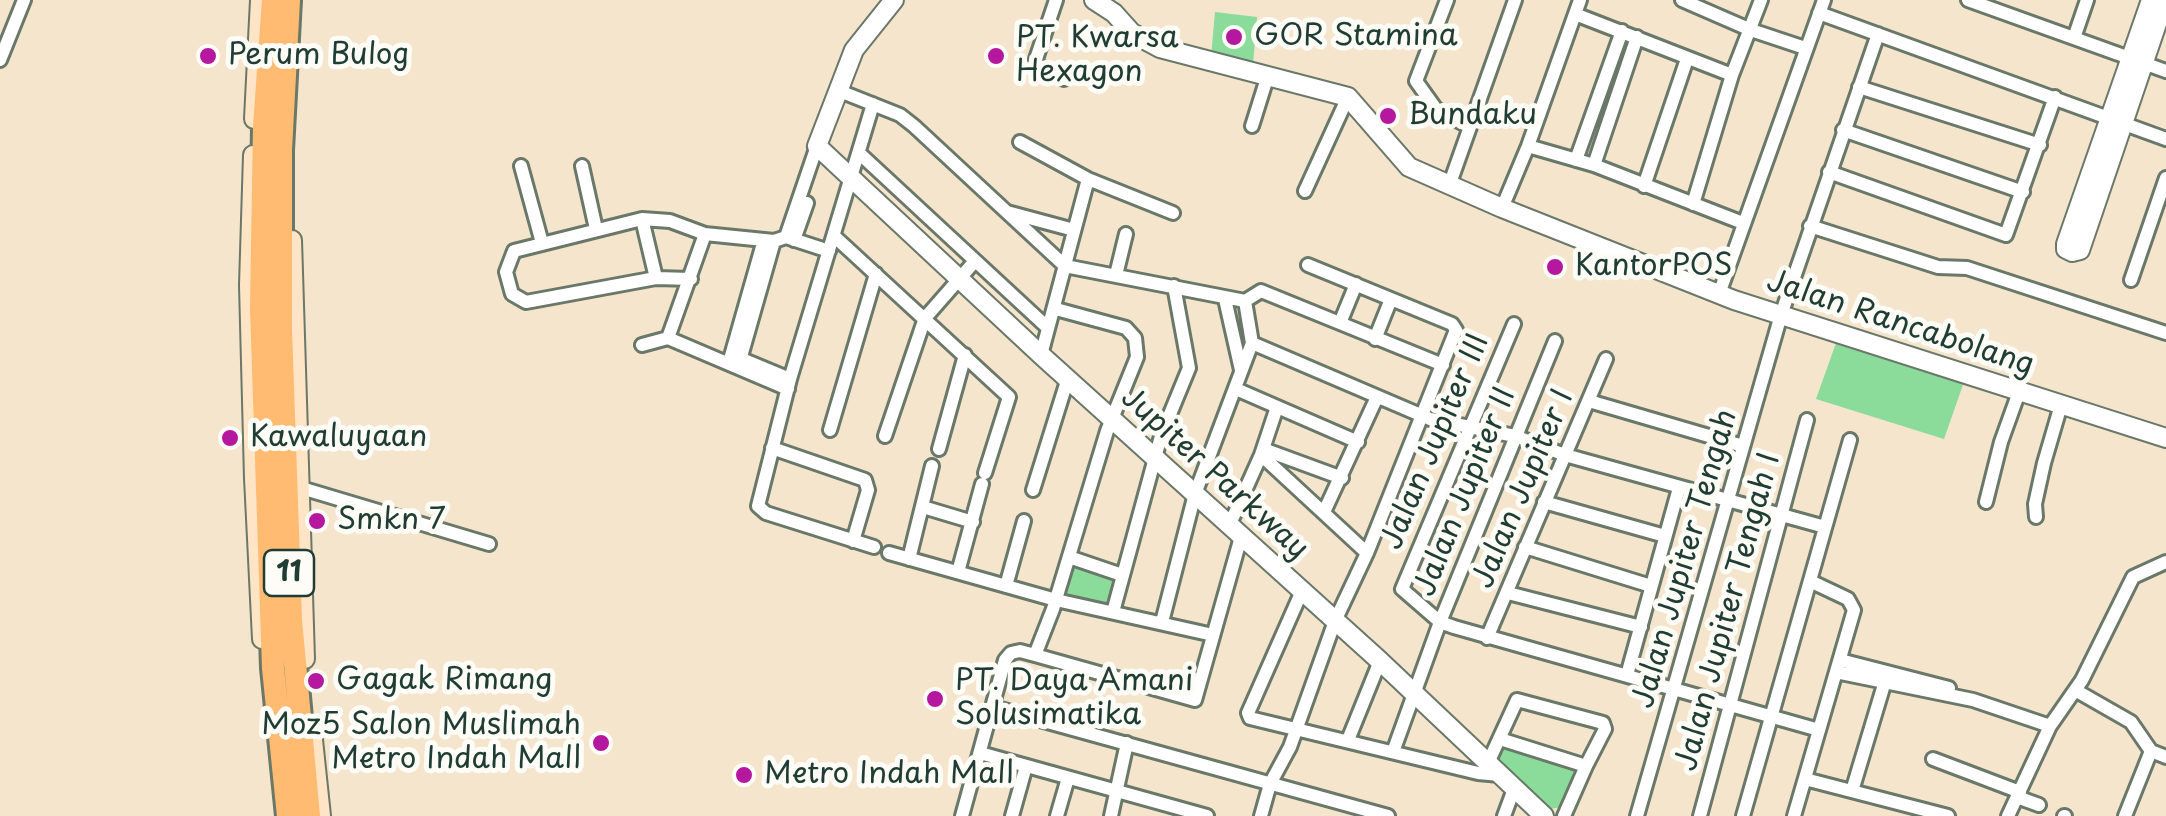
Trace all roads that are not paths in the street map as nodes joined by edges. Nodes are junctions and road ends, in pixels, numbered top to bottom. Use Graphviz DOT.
graph roads {
  1 [pos="24,0"];
  2 [pos="260,0"];
  3 [pos="273,0"];
  4 [pos="289,0"];
  5 [pos="299,0"];
  6 [pos="908,0"];
  7 [pos="1056,0"];
  8 [pos="1098,0"];
  9 [pos="1447,0"];
  10 [pos="1515,0"];
  11 [pos="1580,0"];
  12 [pos="1682,0"];
  13 [pos="1762,0"];
  14 [pos="1968,0"];
  15 [pos="2087,0"];
  16 [pos="2161,3"];
  17 [pos="1821,6"];
  18 [pos="892,8"];
  19 [pos="1575,14"];
  20 [pos="1751,30"];
  21 [pos="1622,32"];
  22 [pos="1878,34"];
  23 [pos="1638,37"];
  24 [pos="2074,38"];
  25 [pos="1804,48"];
  26 [pos="1686,58"];
  27 [pos="0,60"];
  28 [pos="2137,61"];
  29 [pos="2166,71"];
  30 [pos="1268,75"];
  31 [pos="1732,75"];
  32 [pos="1064,80"];
  33 [pos="1859,87"];
  34 [pos="841,92"];
  35 [pos="2054,97"];
  36 [pos="1348,98"];
  37 [pos="874,104"];
  38 [pos="2116,120"];
  39 [pos="1252,126"];
  40 [pos="1470,126"];
  41 [pos="1843,130"];
  42 [pos="269,136"];
  43 [pos="2166,138"];
  44 [pos="1020,142"];
  45 [pos="2040,145"];
  46 [pos="1528,146"];
  47 [pos="820,149"];
  48 [pos="859,154"];
  49 [pos="1576,160"];
  50 [pos="1594,165"];
  51 [pos="522,166"];
  52 [pos="582,166"];
  53 [pos="1829,172"];
  54 [pos="2166,178"];
  55 [pos="1088,179"];
  56 [pos="852,181"];
  57 [pos="1450,182"];
  58 [pos="1644,186"];
  59 [pos="1305,191"];
  60 [pos="2023,192"];
  61 [pos="1692,204"];
  62 [pos="1504,205"];
  63 [pos="1004,211"];
  64 [pos="1172,213"];
  65 [pos="642,219"];
  66 [pos="1743,223"];
  67 [pos="1810,226"];
  68 [pos="596,229"];
  69 [pos="1074,230"];
  70 [pos="705,234"];
  71 [pos="1126,234"];
  72 [pos="834,236"];
  73 [pos="780,240"];
  74 [pos="542,243"];
  75 [pos="829,251"];
  76 [pos="975,261"];
  77 [pos="1308,265"];
  78 [pos="1064,266"];
  79 [pos="876,274"];
  80 [pos="1116,275"];
  81 [pos="656,278"];
  82 [pos="691,278"];
  83 [pos="959,278"];
  84 [pos="2131,280"];
  85 [pos="1356,284"];
  86 [pos="1174,286"];
  87 [pos="1719,294"];
  88 [pos="1225,299"];
  89 [pos="1391,299"];
  90 [pos="1246,301"];
  91 [pos="1056,308"];
  92 [pos="1781,315"];
  93 [pos="256,318"];
  94 [pos="925,318"];
  95 [pos="1340,323"];
  96 [pos="1514,324"];
  97 [pos="1048,328"];
  98 [pos="280,329"];
  99 [pos="2166,333"];
  100 [pos="671,335"];
  101 [pos="1375,339"];
  102 [pos="1555,341"];
  103 [pos="1252,343"];
  104 [pos="642,345"];
  105 [pos="965,355"];
  106 [pos="1041,355"];
  107 [pos="1606,359"];
  108 [pos="735,361"];
  109 [pos="295,364"];
  110 [pos="1444,365"];
  111 [pos="1242,374"];
  112 [pos="1068,378"];
  113 [pos="789,384"];
  114 [pos="1236,389"];
  115 [pos="2020,392"];
  116 [pos="1377,396"];
  117 [pos="1588,400"];
  118 [pos="2061,405"];
  119 [pos="1277,407"];
  120 [pos="1422,415"];
  121 [pos="1113,419"];
  122 [pos="1806,420"];
  123 [pos="1472,428"];
  124 [pos="830,430"];
  125 [pos="885,436"];
  126 [pos="1516,436"];
  127 [pos="2166,438"];
  128 [pos="1850,440"];
  129 [pos="1358,442"];
  130 [pos="1744,446"];
  131 [pos="772,448"];
  132 [pos="939,450"];
  133 [pos="1262,452"];
  134 [pos="1565,455"];
  135 [pos="1154,457"];
  136 [pos="932,468"];
  137 [pos="1342,478"];
  138 [pos="298,486"];
  139 [pos="1679,488"];
  140 [pos="1033,490"];
  141 [pos="1196,494"];
  142 [pos="1727,500"];
  143 [pos="1544,502"];
  144 [pos="1986,502"];
  145 [pos="923,508"];
  146 [pos="1324,512"];
  147 [pos="1780,513"];
  148 [pos="2036,517"];
  149 [pos="1024,520"];
  150 [pos="973,522"];
  151 [pos="1825,527"];
  152 [pos="1235,532"];
  153 [pos="1665,536"];
  154 [pos="853,541"];
  155 [pos="489,544"];
  156 [pos="874,547"];
  157 [pos="1525,547"];
  158 [pos="890,553"];
  159 [pos="1367,553"];
  160 [pos="1068,557"];
  161 [pos="909,559"];
  162 [pos="2166,562"];
  163 [pos="958,572"];
  164 [pos="1122,575"];
  165 [pos="1810,581"];
  166 [pos="1006,586"];
  167 [pos="1652,586"];
  168 [pos="1302,591"];
  169 [pos="1508,593"];
  170 [pos="1056,600"];
  171 [pos="1113,612"];
  172 [pos="1335,621"];
  173 [pos="1162,622"];
  174 [pos="1440,622"];
  175 [pos="1641,627"];
  176 [pos="1214,635"];
  177 [pos="1487,638"];
  178 [pos="1035,655"];
  179 [pos="1380,661"];
  180 [pos="1838,666"];
  181 [pos="1627,676"];
  182 [pos="1886,678"];
  183 [pos="1674,688"];
  184 [pos="2075,690"];
  185 [pos="1415,693"];
  186 [pos="1730,704"];
  187 [pos="993,707"];
  188 [pos="1770,715"];
  189 [pos="2050,726"];
  190 [pos="1297,729"];
  191 [pos="1819,730"];
  192 [pos="1500,738"];
  193 [pos="1348,740"];
  194 [pos="1127,743"];
  195 [pos="2151,751"];
  196 [pos="1394,752"];
  197 [pos="980,753"];
  198 [pos="2166,757"];
  199 [pos="1933,759"];
  200 [pos="1026,766"];
  201 [pos="1586,766"];
  202 [pos="1494,769"];
  203 [pos="1068,778"];
  204 [pos="1805,779"];
  205 [pos="1273,784"];
  206 [pos="286,788"];
  207 [pos="1514,788"];
  208 [pos="1852,791"];
  209 [pos="1118,792"];
  210 [pos="2018,794"];
  211 [pos="2039,805"];
  212 [pos="1541,812"];
  213 [pos="1504,814"];
  214 [pos="280,816"];
  215 [pos="288,816"];
  216 [pos="309,816"];
  217 [pos="321,816"];
  218 [pos="962,816"];
  219 [pos="1012,816"];
  220 [pos="1057,816"];
  221 [pos="1111,816"];
  222 [pos="1207,816"];
  223 [pos="1261,816"];
  224 [pos="1388,816"];
  225 [pos="1564,816"];
  226 [pos="1638,816"];
  227 [pos="1700,816"];
  228 [pos="1744,816"];
  229 [pos="1794,816"];
  230 [pos="1948,816"];
  231 [pos="2008,816"];
  232 [pos="2124,816"];
  1 -- 27 [label="street"];
  2 -- 42 [label="main road"];
  3 -- 42 [label="highway, 11"];
  4 -- 42 [label="highway, 11"];
  5 -- 109 [label="main road"];
  6 -- 18 [label="street"];
  7 -- 32 [label="street"];
  8 -- 30 [label="street"];
  9 -- 40 [label="street"];
  10 -- 40 [label="street"];
  11 -- 19 [label="street"];
  12 -- 20 [label="street"];
  13 -- 20 [label="street"];
  14 -- 24 [label="street"];
  15 -- 24 [label="street"];
  16 -- 28 [label="street"];
  17 -- 22 [label="street"];
  17 -- 25 [label="street"];
  18 -- 34 [label="street"];
  19 -- 21 [label="street"];
  19 -- 46 [label="street"];
  20 -- 25 [label="street"];
  20 -- 31 [label="street"];
  21 -- 23 [label="street"];
  21 -- 49 [label="street"];
  22 -- 33 [label="street, Jalan Jupiter Tengah"];
  22 -- 35 [label="street"];
  23 -- 26 [label="street"];
  23 -- 50 [label="street"];
  24 -- 28 [label="street"];
  25 -- 66 [label="street"];
  26 -- 31 [label="street"];
  26 -- 58 [label="street"];
  28 -- 29 [label="street"];
  28 -- 38 [label="street"];
  30 -- 36 [label="street"];
  30 -- 39 [label="street"];
  31 -- 61 [label="street"];
  33 -- 41 [label="street, Jalan Jupiter Tengah"];
  33 -- 45 [label="street"];
  34 -- 37 [label="street"];
  34 -- 47 [label="street"];
  35 -- 38 [label="street"];
  35 -- 45 [label="street"];
  36 -- 57 [label="street, Jalan Rancabolang"];
  36 -- 59 [label="street"];
  37 -- 48 [label="street"];
  37 -- 63 [label="street"];
  38 -- 38 [label="street"];
  38 -- 43 [label="street"];
  40 -- 57 [label="street"];
  41 -- 53 [label="street, Jalan Jupiter Tengah"];
  41 -- 60 [label="street"];
  42 -- 93 [label="highway, 11"];
  42 -- 93 [label="main road"];
  42 -- 98 [label="highway, 11"];
  44 -- 55 [label="street"];
  45 -- 60 [label="street"];
  46 -- 49 [label="street"];
  46 -- 62 [label="street"];
  47 -- 56 [label="street, Jupiter Parkway"];
  47 -- 73 [label="street"];
  48 -- 56 [label="street"];
  48 -- 76 [label="street"];
  49 -- 50 [label="street"];
  50 -- 58 [label="street"];
  51 -- 74 [label="street"];
  52 -- 68 [label="street"];
  53 -- 60 [label="street"];
  53 -- 67 [label="street, Jalan Jupiter Tengah"];
  54 -- 84 [label="street"];
  55 -- 64 [label="street"];
  55 -- 69 [label="street"];
  56 -- 72 [label="street"];
  56 -- 83 [label="street, Jupiter Parkway"];
  57 -- 62 [label="street, Jalan Rancabolang"];
  58 -- 61 [label="street"];
  61 -- 66 [label="street"];
  62 -- 87 [label="street, Jalan Rancabolang"];
  63 -- 69 [label="street"];
  63 -- 78 [label="street"];
  65 -- 68 [label="street"];
  65 -- 70 [label="street"];
  65 -- 81 [label="street"];
  66 -- 87 [label="street"];
  67 -- 92 [label="street, Jalan Jupiter Tengah"];
  67 -- 99 [label="street"];
  68 -- 74 [label="street"];
  69 -- 78 [label="street"];
  70 -- 73 [label="street"];
  70 -- 82 [label="street"];
  71 -- 80 [label="street"];
  72 -- 75 [label="street"];
  72 -- 79 [label="street"];
  73 -- 75 [label="street"];
  73 -- 108 [label="street"];
  74 -- 81 [label="street"];
  75 -- 113 [label="street"];
  76 -- 83 [label="street"];
  76 -- 97 [label="street"];
  77 -- 85 [label="street"];
  78 -- 80 [label="street"];
  78 -- 91 [label="street"];
  79 -- 94 [label="street"];
  79 -- 124 [label="street"];
  80 -- 86 [label="street"];
  81 -- 82 [label="street"];
  82 -- 100 [label="street"];
  83 -- 94 [label="street"];
  83 -- 106 [label="street, Jupiter Parkway"];
  85 -- 89 [label="street"];
  85 -- 95 [label="street"];
  86 -- 88 [label="street"];
  86 -- 135 [label="street"];
  87 -- 92 [label="street, Jalan Rancabolang"];
  88 -- 90 [label="street"];
  88 -- 111 [label="street"];
  89 -- 101 [label="street"];
  89 -- 110 [label="street"];
  90 -- 95 [label="street"];
  90 -- 103 [label="street"];
  91 -- 97 [label="street"];
  91 -- 121 [label="street"];
  92 -- 115 [label="street, Jalan Rancabolang"];
  92 -- 130 [label="street, Jalan Jupiter Tengah"];
  93 -- 206 [label="highway, 11"];
  93 -- 214 [label="main road"];
  94 -- 105 [label="street"];
  94 -- 125 [label="street"];
  95 -- 101 [label="street"];
  96 -- 123 [label="street, Jalan Jupiter III"];
  97 -- 106 [label="street"];
  98 -- 109 [label="highway"];
  98 -- 216 [label="highway, 11"];
  100 -- 104 [label="street"];
  100 -- 108 [label="street"];
  101 -- 110 [label="street"];
  102 -- 126 [label="street, Jalan Jupiter II"];
  103 -- 111 [label="street"];
  103 -- 116 [label="street"];
  105 -- 132 [label="street"];
  105 -- 150 [label="street"];
  106 -- 112 [label="street, Jupiter Parkway"];
  107 -- 117 [label="street, Jalan Jupiter I"];
  108 -- 113 [label="street"];
  109 -- 138 [label="main road"];
  110 -- 120 [label="street"];
  111 -- 114 [label="street"];
  112 -- 121 [label="street, Jupiter Parkway"];
  112 -- 140 [label="street"];
  113 -- 131 [label="street"];
  114 -- 119 [label="street"];
  114 -- 141 [label="street"];
  115 -- 118 [label="street, Jalan Rancabolang"];
  115 -- 144 [label="street"];
  116 -- 120 [label="street"];
  116 -- 129 [label="street"];
  117 -- 130 [label="street"];
  117 -- 134 [label="street, Jalan Jupiter I"];
  118 -- 127 [label="street, Jalan Rancabolang"];
  118 -- 148 [label="street"];
  119 -- 129 [label="street"];
  119 -- 133 [label="street"];
  120 -- 123 [label="street"];
  120 -- 159 [label="street"];
  121 -- 135 [label="street, Jupiter Parkway"];
  121 -- 160 [label="street"];
  122 -- 147 [label="street, Jalan Jupiter Tengah I"];
  123 -- 126 [label="street"];
  123 -- 174 [label="street, Jalan Jupiter III"];
  126 -- 134 [label="street"];
  126 -- 174 [label="street, Jalan Jupiter II"];
  128 -- 151 [label="street"];
  129 -- 137 [label="street"];
  130 -- 142 [label="street, Jalan Jupiter Tengah"];
  131 -- 154 [label="street"];
  131 -- 154 [label="street"];
  133 -- 137 [label="street"];
  133 -- 146 [label="street"];
  133 -- 152 [label="street"];
  134 -- 139 [label="street"];
  134 -- 143 [label="street, Jalan Jupiter I"];
  135 -- 141 [label="street, Jupiter Parkway"];
  135 -- 164 [label="street"];
  136 -- 145 [label="street"];
  137 -- 146 [label="street"];
  138 -- 155 [label="street"];
  138 -- 217 [label="main road"];
  139 -- 142 [label="street"];
  139 -- 153 [label="street"];
  141 -- 152 [label="street, Jupiter Parkway"];
  141 -- 173 [label="street"];
  142 -- 147 [label="street"];
  142 -- 183 [label="street, Jalan Jupiter Tengah"];
  143 -- 153 [label="street"];
  143 -- 157 [label="street, Jalan Jupiter I"];
  145 -- 150 [label="street"];
  145 -- 161 [label="street"];
  146 -- 159 [label="street"];
  147 -- 151 [label="street"];
  147 -- 186 [label="street, Jalan Jupiter Tengah I"];
  149 -- 166 [label="street"];
  150 -- 163 [label="street"];
  151 -- 165 [label="street"];
  152 -- 168 [label="street, Jupiter Parkway"];
  152 -- 176 [label="street"];
  153 -- 167 [label="street"];
  154 -- 156 [label="street"];
  157 -- 167 [label="street"];
  157 -- 169 [label="street, Jalan Jupiter I"];
  158 -- 161 [label="street"];
  159 -- 172 [label="street"];
  160 -- 164 [label="street"];
  160 -- 170 [label="street"];
  161 -- 163 [label="street"];
  162 -- 184 [label="street"];
  163 -- 166 [label="street"];
  164 -- 171 [label="street"];
  165 -- 180 [label="street"];
  165 -- 188 [label="street"];
  166 -- 170 [label="street"];
  167 -- 175 [label="street"];
  168 -- 172 [label="street, Jupiter Parkway"];
  168 -- 190 [label="street"];
  169 -- 175 [label="street"];
  169 -- 177 [label="street, Jalan Jupiter I"];
  170 -- 171 [label="street"];
  170 -- 178 [label="street"];
  171 -- 173 [label="street"];
  172 -- 179 [label="street, Jupiter Parkway"];
  172 -- 190 [label="street"];
  173 -- 176 [label="street"];
  174 -- 177 [label="street"];
  174 -- 185 [label="street, Jalan Jupiter II"];
  175 -- 181 [label="street"];
  176 -- 178 [label="street"];
  177 -- 181 [label="street"];
  178 -- 187 [label="street"];
  179 -- 185 [label="street, Jupiter Parkway"];
  179 -- 193 [label="street"];
  180 -- 182 [label="street"];
  180 -- 191 [label="street"];
  181 -- 183 [label="street"];
  182 -- 189 [label="street"];
  182 -- 208 [label="street"];
  183 -- 186 [label="street"];
  183 -- 226 [label="street, Jalan Jupiter Tengah"];
  184 -- 189 [label="street"];
  184 -- 195 [label="street"];
  185 -- 196 [label="street, Jalan Jupiter II"];
  185 -- 202 [label="street, Jupiter Parkway"];
  186 -- 188 [label="street"];
  186 -- 227 [label="street, Jalan Jupiter Tengah I"];
  187 -- 194 [label="street"];
  187 -- 197 [label="street"];
  188 -- 191 [label="street"];
  188 -- 228 [label="street"];
  189 -- 210 [label="street"];
  190 -- 193 [label="street"];
  190 -- 205 [label="street"];
  191 -- 204 [label="street"];
  192 -- 201 [label="street"];
  192 -- 201 [label="street"];
  192 -- 202 [label="street"];
  193 -- 196 [label="street"];
  194 -- 205 [label="street"];
  194 -- 209 [label="street"];
  195 -- 198 [label="street"];
  195 -- 232 [label="street"];
  196 -- 202 [label="street"];
  197 -- 200 [label="street"];
  197 -- 218 [label="street"];
  199 -- 210 [label="street"];
  200 -- 203 [label="street"];
  200 -- 219 [label="street"];
  201 -- 225 [label="street"];
  202 -- 207 [label="street, Jupiter Parkway"];
  203 -- 209 [label="street"];
  203 -- 220 [label="street"];
  204 -- 208 [label="street"];
  204 -- 229 [label="street"];
  205 -- 223 [label="street"];
  205 -- 224 [label="street"];
  206 -- 214 [label="highway"];
  206 -- 215 [label="highway, 11"];
  207 -- 212 [label="street, Jupiter Parkway"];
  207 -- 213 [label="street"];
  208 -- 230 [label="street"];
  209 -- 221 [label="street"];
  209 -- 222 [label="street"];
  210 -- 211 [label="street"];
  210 -- 231 [label="street"];
}
